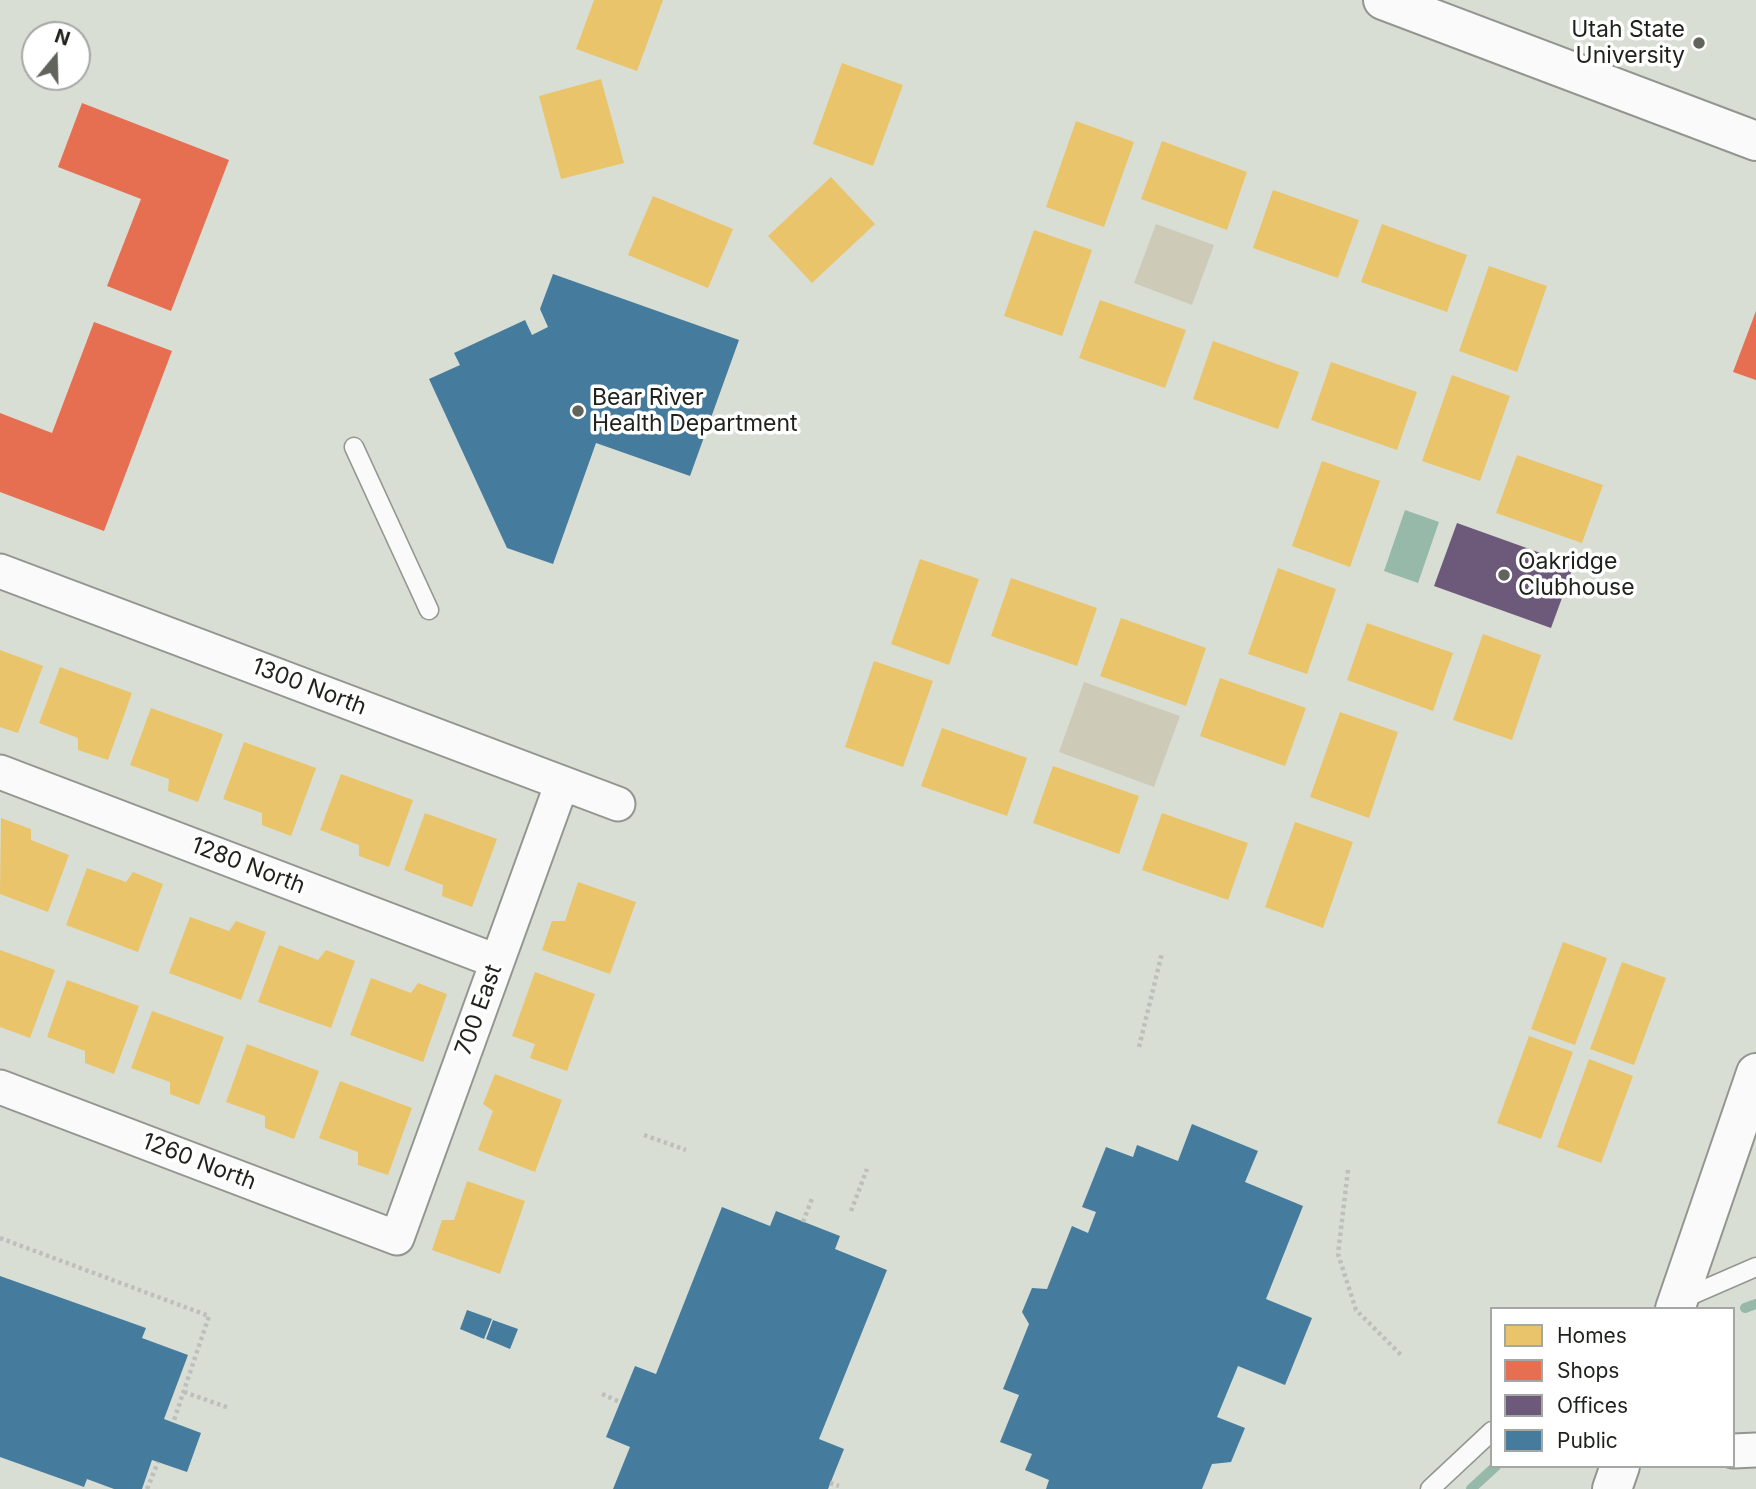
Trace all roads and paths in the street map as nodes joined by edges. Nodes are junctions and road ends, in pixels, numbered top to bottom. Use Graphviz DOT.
graph roads {
  1 [pos="1383,0"];
  2 [pos="1756,141"];
  3 [pos="354,447"];
  4 [pos="0,571"];
  5 [pos="429,610"];
  6 [pos="0,772"];
  7 [pos="562,783"];
  8 [pos="618,804"];
  9 [pos="1161,953"];
  10 [pos="496,961"];
  11 [pos="1139,1047"];
  12 [pos="1756,1073"];
  13 [pos="0,1087"];
  14 [pos="644,1135"];
  15 [pos="686,1150"];
  16 [pos="867,1169"];
  17 [pos="1348,1170"];
  18 [pos="813,1196"];
  19 [pos="851,1211"];
  20 [pos="803,1222"];
  21 [pos="0,1238"];
  22 [pos="397,1238"];
  23 [pos="1756,1267"];
  24 [pos="1673,1306"];
  25 [pos="1401,1355"];
  26 [pos="184,1392"];
  27 [pos="601,1394"];
  28 [pos="620,1402"];
  29 [pos="229,1408"];
  30 [pos="173,1423"];
  31 [pos="1490,1433"];
  32 [pos="1756,1450"];
  33 [pos="1735,1451"];
  34 [pos="158,1462"];
  35 [pos="1619,1468"];
  36 [pos="830,1483"];
  37 [pos="839,1486"];
  38 [pos="147,1489"];
  39 [pos="1430,1489"];
  40 [pos="1612,1489"];
  1 -- 2 [label="main road"];
  3 -- 5 [label="lane"];
  4 -- 7 [label="street, 1300 North"];
  6 -- 10 [label="street, 1280 North"];
  7 -- 8 [label="street, 1300 North"];
  7 -- 10 [label="street, 700 East"];
  9 -- 11 [label="path"];
  10 -- 22 [label="street, 700 East"];
  12 -- 24 [label="main road"];
  13 -- 22 [label="street, 1260 North"];
  14 -- 15 [label="path"];
  16 -- 19 [label="path"];
  17 -- 25 [label="path"];
  18 -- 20 [label="path"];
  21 -- 26 [label="path"];
  23 -- 24 [label="lane"];
  26 -- 29 [label="path"];
  26 -- 30 [label="path"];
  27 -- 28 [label="path"];
  31 -- 39 [label="lane"];
  32 -- 33 [label="street"];
  34 -- 38 [label="path"];
  35 -- 40 [label="main road"];
  36 -- 37 [label="path"];
}
